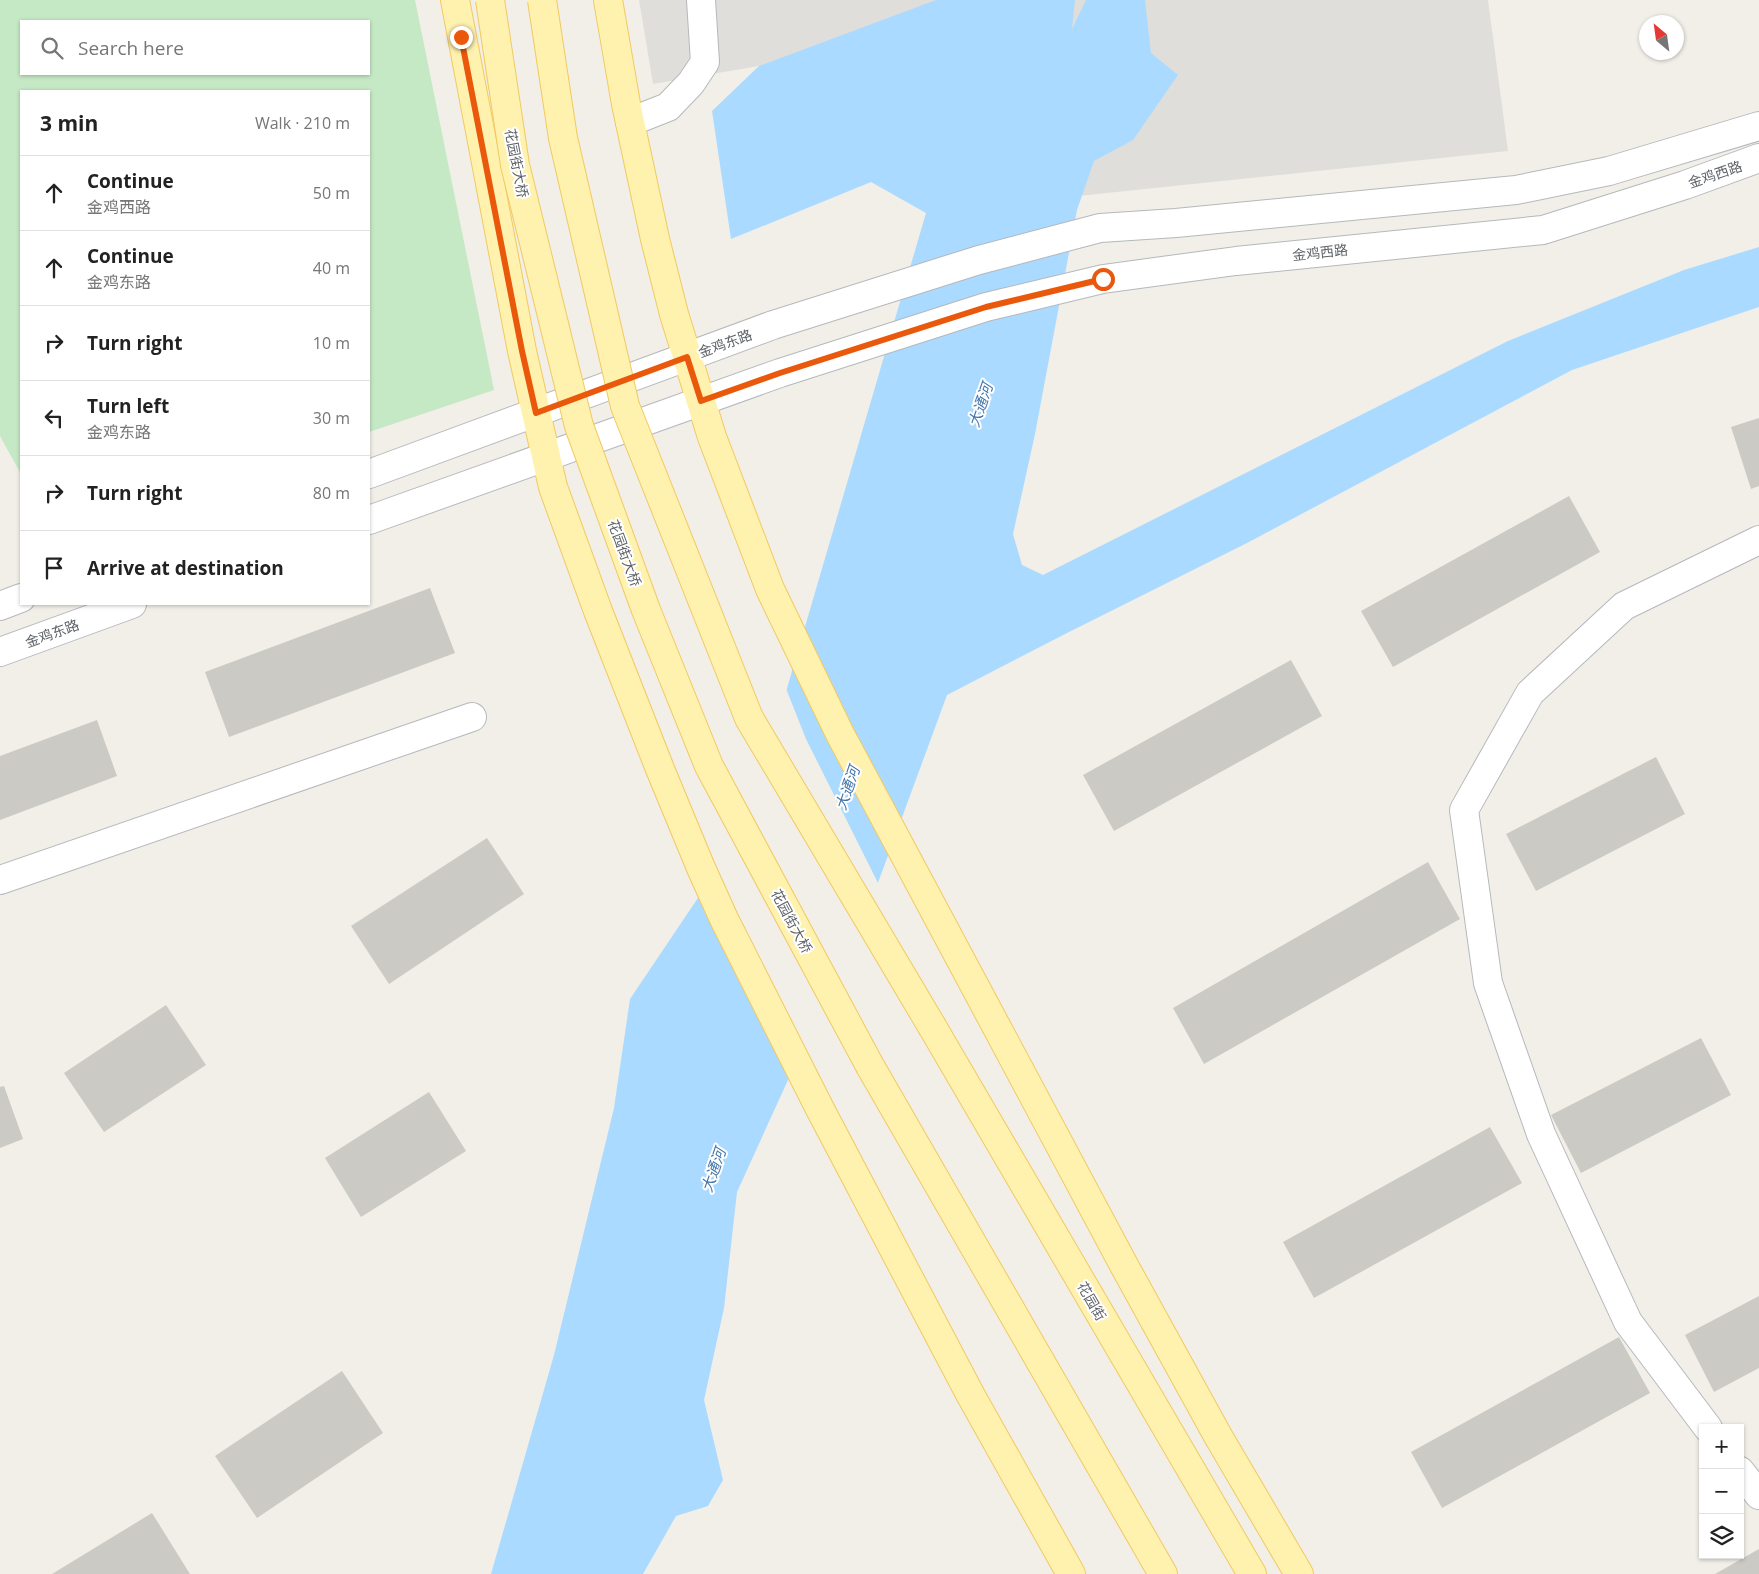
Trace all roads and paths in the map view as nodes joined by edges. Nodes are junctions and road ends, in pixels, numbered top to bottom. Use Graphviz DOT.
graph roads {
  1 [pos="455,0"];
  2 [pos="490,0"];
  3 [pos="542,0"];
  4 [pos="608,0"];
  5 [pos="700,0"];
  6 [pos="630,122"];
  7 [pos="1759,126"];
  8 [pos="1759,158"];
  9 [pos="687,357"];
  10 [pos="701,401"];
  11 [pos="536,413"];
  12 [pos="546,457"];
  13 [pos="370,474"];
  14 [pos="370,520"];
  15 [pos="1759,540"];
  16 [pos="20,598"];
  17 [pos="129,605"];
  18 [pos="0,606"];
  19 [pos="0,652"];
  20 [pos="472,717"];
  21 [pos="0,880"];
  22 [pos="1705,1424"];
  23 [pos="1744,1476"];
  24 [pos="1759,1495"];
  25 [pos="1072,1574"];
  26 [pos="1163,1574"];
  27 [pos="1252,1574"];
  28 [pos="1299,1574"];
  1 -- 11 [label="main road"];
  2 -- 26 [label="main road, 花园街大桥, bridge"];
  3 -- 27 [label="main road, 花园街, bridge"];
  4 -- 6 [label="main road"];
  5 -- 6 [label="street"];
  6 -- 9 [label="main road"];
  7 -- 9 [label="street, 金鸡东路"];
  8 -- 10 [label="street, 金鸡西路"];
  9 -- 10 [label="main road"];
  9 -- 11 [label="street, 金鸡东路"];
  10 -- 12 [label="street"];
  10 -- 28 [label="main road"];
  11 -- 12 [label="main road"];
  11 -- 13 [label="street, 金鸡东路"];
  12 -- 14 [label="street"];
  12 -- 25 [label="main road"];
  15 -- 22 [label="street"];
  16 -- 18 [label="street"];
  17 -- 19 [label="street, 金鸡东路"];
  20 -- 21 [label="street"];
  23 -- 24 [label="street"];
}
